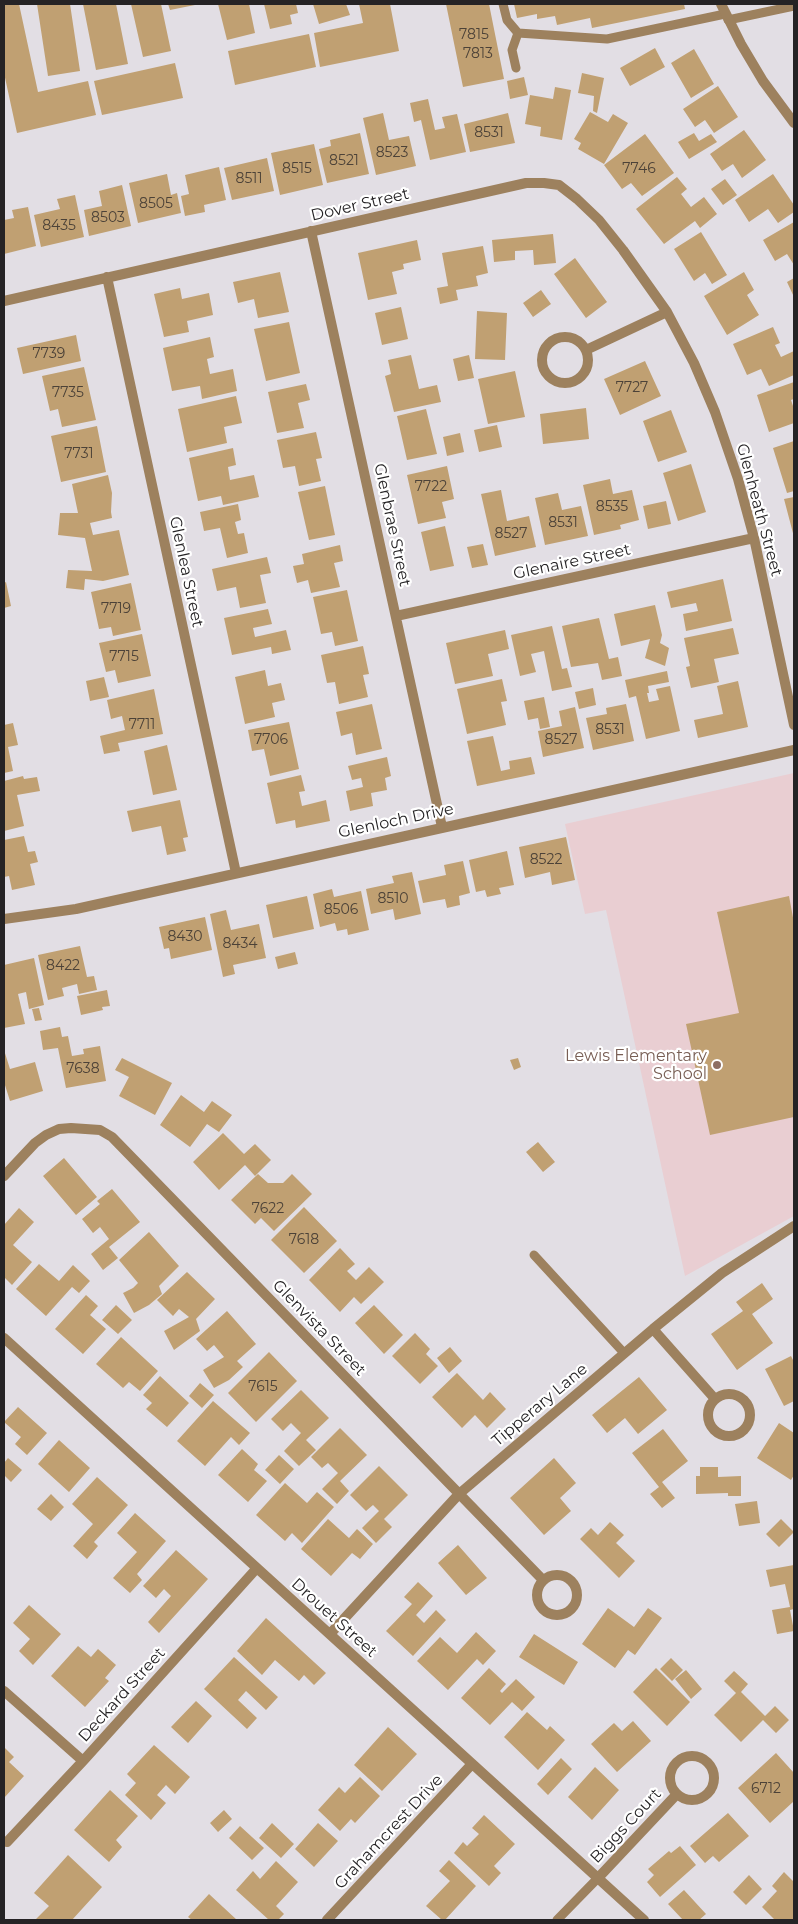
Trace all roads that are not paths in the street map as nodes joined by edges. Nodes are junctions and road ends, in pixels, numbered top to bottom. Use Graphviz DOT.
graph roads {
  1 [pos="503,4"];
  2 [pos="721,4"];
  3 [pos="794,6"];
  4 [pos="727,17"];
  5 [pos="518,33"];
  6 [pos="516,68"];
  7 [pos="794,123"];
  8 [pos="311,231"];
  9 [pos="107,277"];
  10 [pos="4,301"];
  11 [pos="667,312"];
  12 [pos="586,350"];
  13 [pos="754,538"];
  14 [pos="396,616"];
  15 [pos="794,725"];
  16 [pos="794,750"];
  17 [pos="442,827"];
  18 [pos="236,873"];
  19 [pos="4,919"];
  20 [pos="4,1176"];
  21 [pos="794,1226"];
  22 [pos="534,1255"];
  23 [pos="653,1329"];
  24 [pos="4,1338"];
  25 [pos="624,1353"];
  26 [pos="715,1399"];
  27 [pos="459,1494"];
  28 [pos="257,1568"];
  29 [pos="543,1580"];
  30 [pos="330,1634"];
  31 [pos="4,1690"];
  32 [pos="83,1761"];
  33 [pos="472,1764"];
  34 [pos="677,1794"];
  35 [pos="7,1842"];
  36 [pos="598,1878"];
  37 [pos="327,1920"];
  38 [pos="557,1920"];
  39 [pos="644,1920"];
  1 -- 5 [label="lane"];
  2 -- 4 [label="street"];
  3 -- 4 [label="lane"];
  4 -- 5 [label="lane"];
  4 -- 7 [label="street"];
  5 -- 6 [label="lane"];
  8 -- 9 [label="street, Dover Street"];
  8 -- 11 [label="street, Dover Street"];
  8 -- 14 [label="street, Glenbrae Street"];
  9 -- 10 [label="street, Dover Street"];
  9 -- 18 [label="street, Glenlea Street"];
  11 -- 12 [label="street"];
  11 -- 13 [label="street, Glenheath Street"];
  12 -- 12 [label="street"];
  13 -- 14 [label="street, Glenaire Street"];
  13 -- 15 [label="street, Glenheath Street"];
  14 -- 17 [label="street, Glenbrae Street"];
  16 -- 17 [label="street, Glenloch Drive"];
  17 -- 18 [label="street, Glenloch Drive"];
  18 -- 19 [label="street, Glenloch Drive"];
  20 -- 27 [label="street, Glenvista Street"];
  21 -- 23 [label="street, Tipperary Lane"];
  22 -- 25 [label="lane"];
  23 -- 25 [label="street, Tipperary Lane"];
  23 -- 26 [label="street"];
  24 -- 28 [label="street, Drouet Street"];
  25 -- 27 [label="street, Tipperary Lane"];
  26 -- 26 [label="street"];
  27 -- 29 [label="street, Glenvista Street"];
  27 -- 30 [label="street, Tipperary Lane"];
  28 -- 30 [label="street, Drouet Street"];
  28 -- 32 [label="street, Deckard Street"];
  30 -- 33 [label="street, Drouet Street"];
  31 -- 32 [label="street"];
  32 -- 35 [label="street, Deckard Street"];
  33 -- 36 [label="street, Drouet Street"];
  33 -- 37 [label="street, Grahamcrest Drive"];
  34 -- 34 [label="street, Biggs Court"];
  34 -- 36 [label="street, Biggs Court"];
  36 -- 38 [label="lane"];
  36 -- 39 [label="street, Drouet Street"];
}
